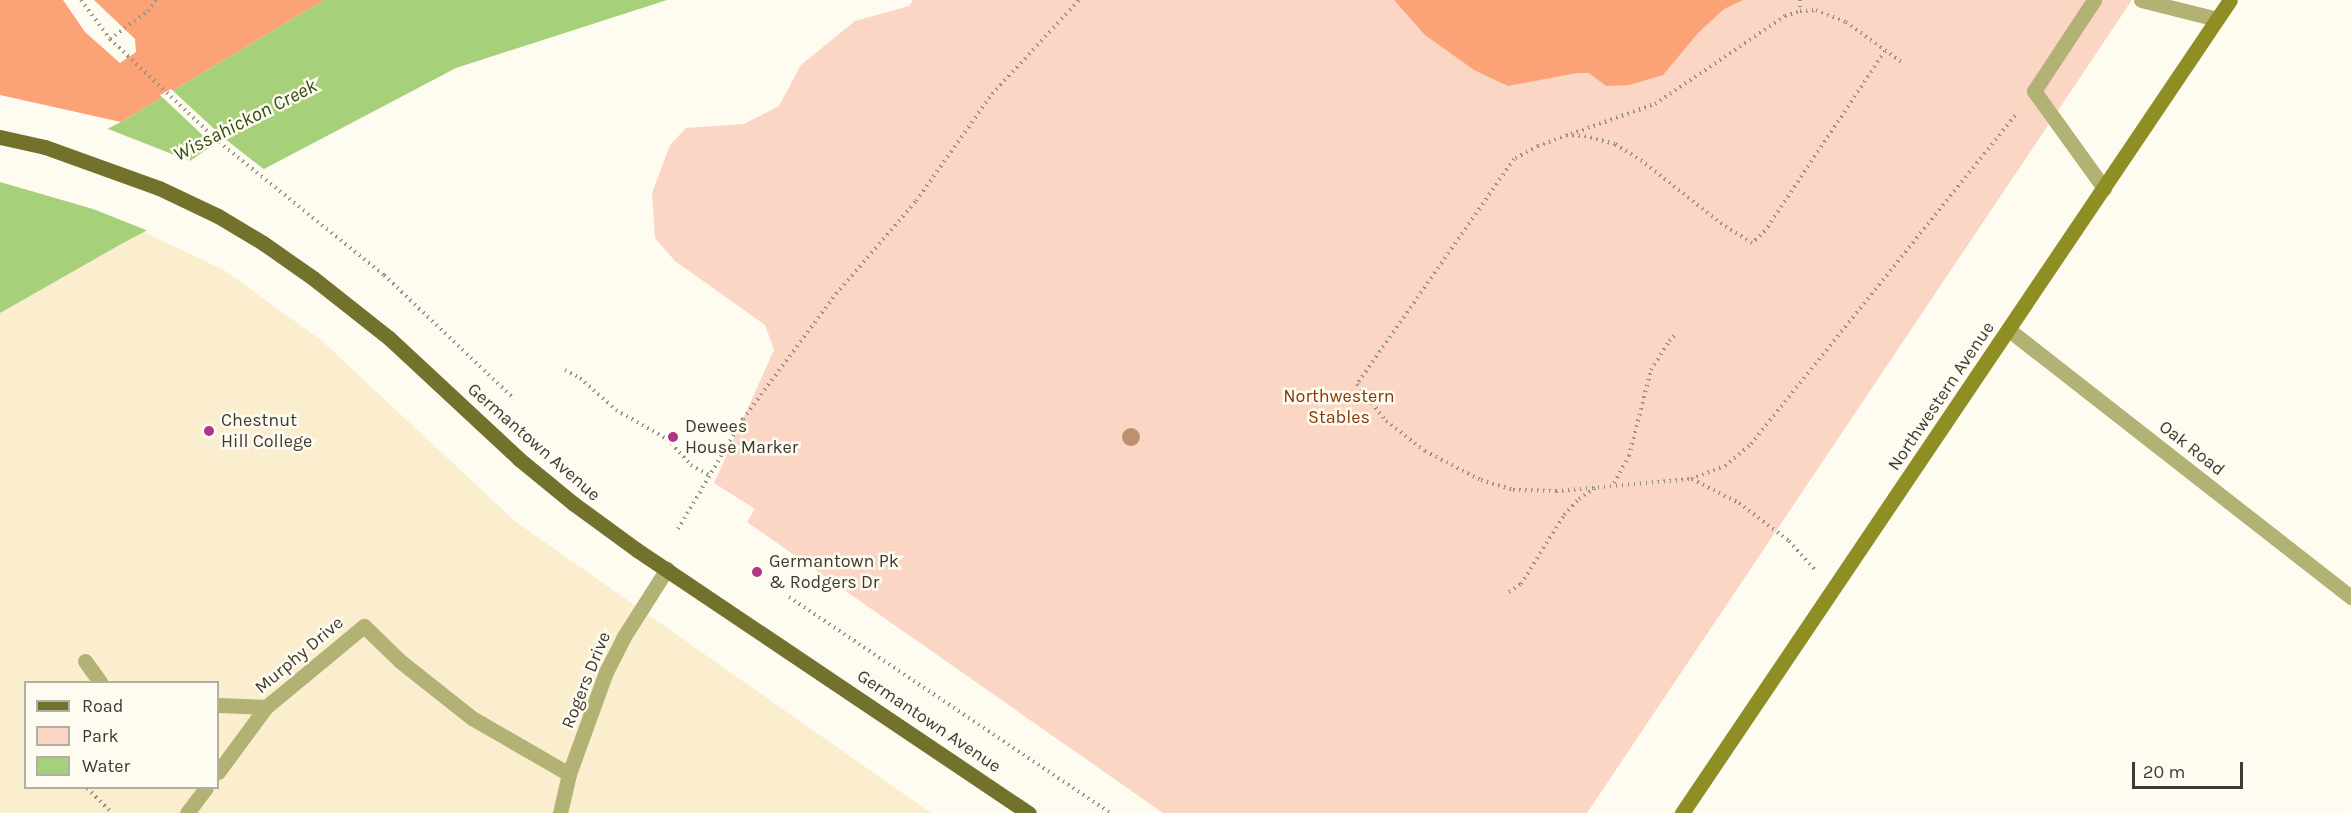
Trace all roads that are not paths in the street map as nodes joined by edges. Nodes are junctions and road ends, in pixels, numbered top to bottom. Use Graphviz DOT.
graph roads {
  1 [pos="2094,0"];
  2 [pos="2140,0"];
  3 [pos="2229,0"];
  4 [pos="2217,19"];
  5 [pos="0,136"];
  6 [pos="2104,188"];
  7 [pos="2009,330"];
  8 [pos="667,569"];
  9 [pos="2351,597"];
  10 [pos="85,661"];
  11 [pos="99,681"];
  12 [pos="219,705"];
  13 [pos="266,707"];
  14 [pos="219,771"];
  15 [pos="569,774"];
  16 [pos="205,789"];
  17 [pos="187,813"];
  18 [pos="560,813"];
  19 [pos="1029,813"];
  20 [pos="1682,813"];
  1 -- 6 [label="street"];
  2 -- 4 [label="street"];
  3 -- 4 [label="street, Northwestern Avenue"];
  4 -- 6 [label="street, Northwestern Avenue"];
  5 -- 8 [label="main road, Germantown Avenue"];
  6 -- 7 [label="street, Northwestern Avenue"];
  7 -- 9 [label="street, Oak Road"];
  7 -- 20 [label="street, Northwestern Avenue"];
  8 -- 15 [label="street, Rogers Drive"];
  8 -- 19 [label="main road, Germantown Avenue"];
  10 -- 11 [label="street"];
  12 -- 13 [label="street"];
  13 -- 14 [label="street, Murphy Drive"];
  13 -- 15 [label="street, Murphy Drive"];
  15 -- 18 [label="street, Rogers Drive"];
  16 -- 17 [label="street"];
}
